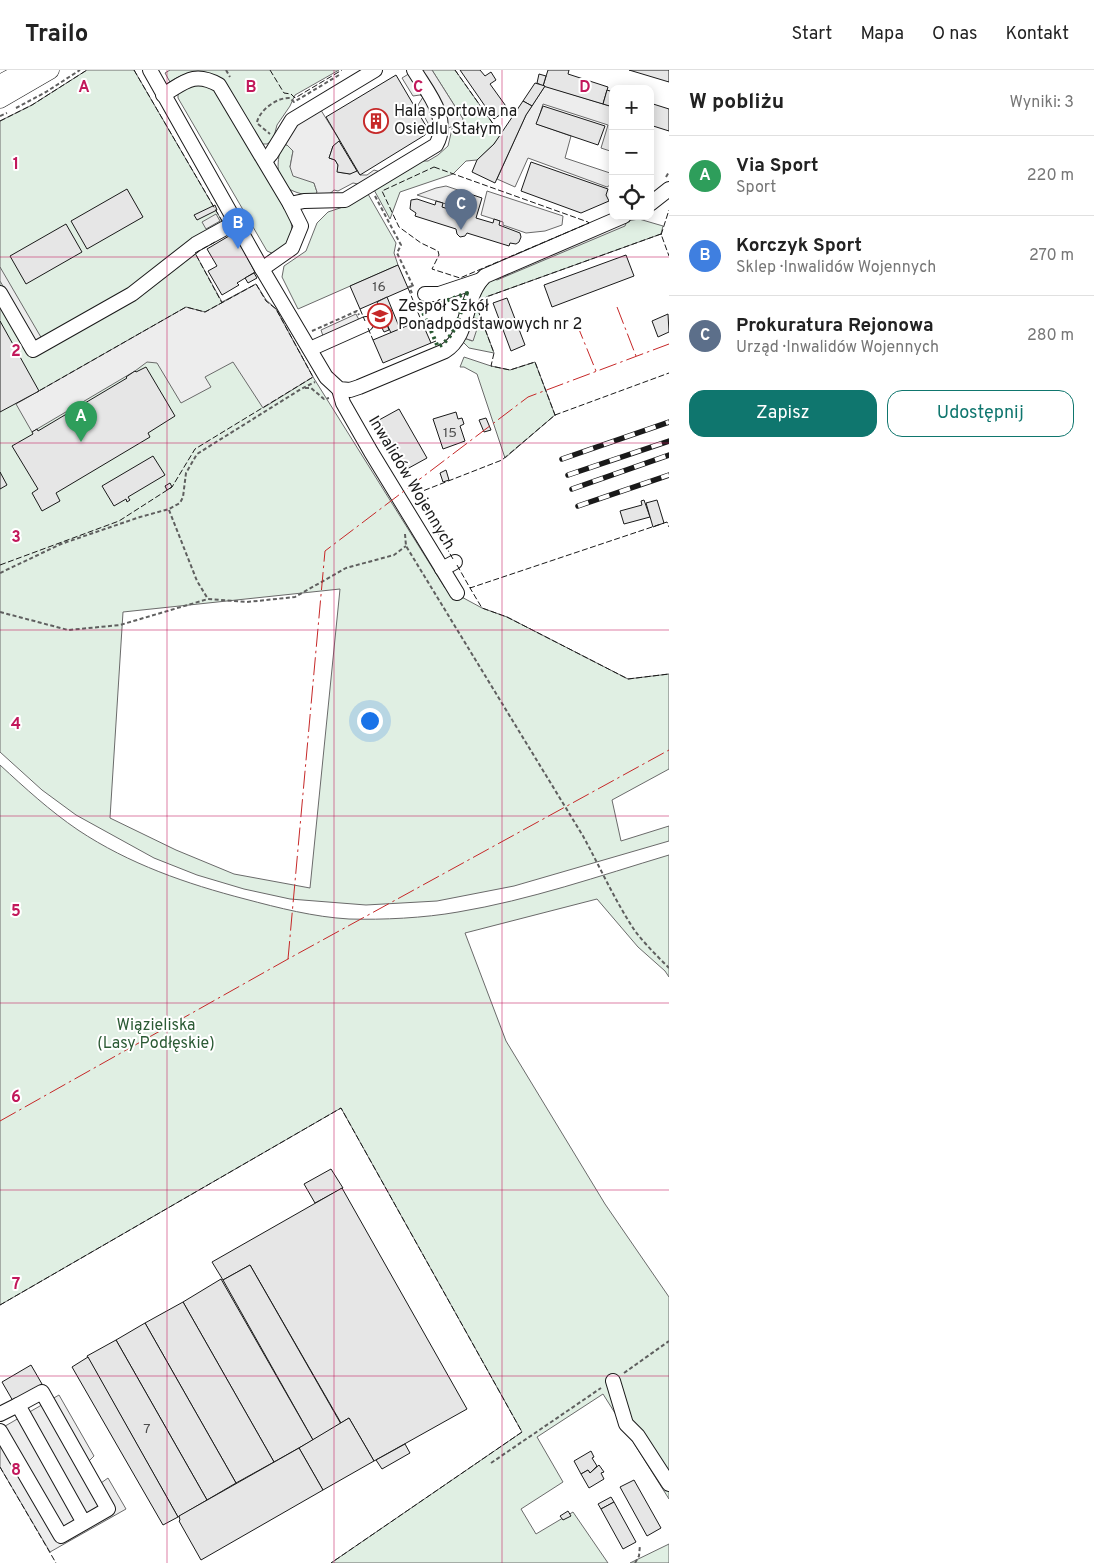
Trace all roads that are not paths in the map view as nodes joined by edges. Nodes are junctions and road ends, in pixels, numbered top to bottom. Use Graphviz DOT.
graph roads {
  1 [pos="26,70"];
  2 [pos="50,70"];
  3 [pos="150,70"];
  4 [pos="375,70"];
  5 [pos="414,70"];
  6 [pos="0,84"];
  7 [pos="163,96"];
  8 [pos="4,106"];
  9 [pos="265,161"];
  10 [pos="669,189"];
  11 [pos="654,201"];
  12 [pos="290,204"];
  13 [pos="615,220"];
  14 [pos="236,222"];
  15 [pos="262,269"];
  16 [pos="481,280"];
  17 [pos="0,293"];
  18 [pos="425,294"];
  19 [pos="364,322"];
  20 [pos="310,349"];
  21 [pos="339,389"];
  22 [pos="455,562"];
  23 [pos="442,569"];
  24 [pos="457,593"];
  25 [pos="613,1381"];
  26 [pos="18,1405"];
  27 [pos="0,1414"];
  28 [pos="0,1430"];
  29 [pos="669,1484"];
  30 [pos="84,1523"];
  1 -- 6 [label="main road"];
  2 -- 8 [label="main road"];
  3 -- 7 [label="street, Inwalidów Wojennych"];
  4 -- 9 [label="street"];
  5 -- 12 [label="street"];
  7 -- 9 [label="street"];
  7 -- 14 [label="street, Inwalidów Wojennych"];
  9 -- 12 [label="street"];
  10 -- 11 [label="street"];
  12 -- 15 [label="street"];
  13 -- 16 [label="street"];
  14 -- 15 [label="street, Inwalidów Wojennych"];
  14 -- 17 [label="street"];
  15 -- 20 [label="street, Inwalidów Wojennych"];
  16 -- 18 [label="street"];
  16 -- 21 [label="street"];
  19 -- 20 [label="street"];
  20 -- 21 [label="street, Inwalidów Wojennych"];
  21 -- 23 [label="street, Inwalidów Wojennych"];
  22 -- 23 [label="street"];
  23 -- 24 [label="street, Inwalidów Wojennych"];
  25 -- 29 [label="street"];
  26 -- 27 [label="street"];
  26 -- 30 [label="street"];
  26 -- 30 [label="street"];
  28 -- 30 [label="street"];
}
